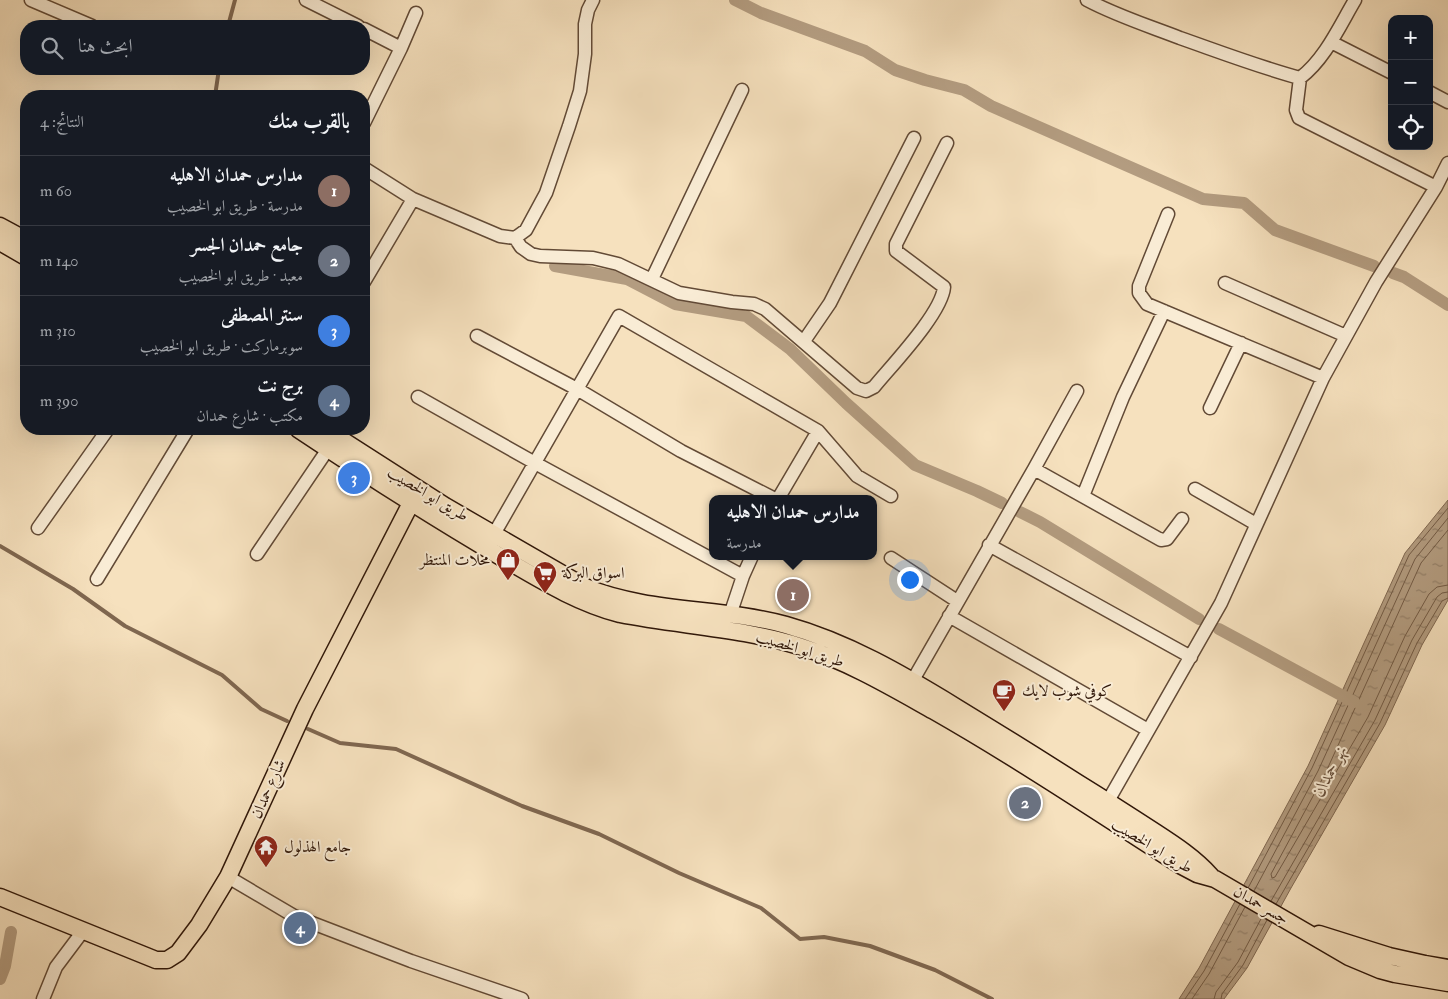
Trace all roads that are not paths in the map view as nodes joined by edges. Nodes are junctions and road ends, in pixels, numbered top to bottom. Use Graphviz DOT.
graph roads {
  1 [pos="31,0"];
  2 [pos="306,0"];
  3 [pos="592,0"];
  4 [pos="1087,0"];
  5 [pos="1355,0"];
  6 [pos="416,12"];
  7 [pos="78,20"];
  8 [pos="346,20"];
  9 [pos="370,32"];
  10 [pos="1330,42"];
  11 [pos="401,48"];
  12 [pos="1388,71"];
  13 [pos="1300,78"];
  14 [pos="742,90"];
  15 [pos="1433,94"];
  16 [pos="1448,102"];
  17 [pos="370,111"];
  18 [pos="914,138"];
  19 [pos="947,144"];
  20 [pos="1448,163"];
  21 [pos="370,172"];
  22 [pos="1436,187"];
  23 [pos="413,199"];
  24 [pos="1168,214"];
  25 [pos="0,226"];
  26 [pos="20,237"];
  27 [pos="515,238"];
  28 [pos="0,242"];
  29 [pos="20,254"];
  30 [pos="370,272"];
  31 [pos="652,279"];
  32 [pos="1225,283"];
  33 [pos="1164,311"];
  34 [pos="477,336"];
  35 [pos="1346,336"];
  36 [pos="804,341"];
  37 [pos="1241,343"];
  38 [pos="1323,378"];
  39 [pos="577,388"];
  40 [pos="1077,390"];
  41 [pos="418,397"];
  42 [pos="1210,408"];
  43 [pos="818,431"];
  44 [pos="104,435"];
  45 [pos="184,435"];
  46 [pos="307,435"];
  47 [pos="334,435"];
  48 [pos="328,449"];
  49 [pos="534,463"];
  50 [pos="1034,469"];
  51 [pos="1195,489"];
  52 [pos="769,495"];
  53 [pos="779,495"];
  54 [pos="891,496"];
  55 [pos="1083,496"];
  56 [pos="411,503"];
  57 [pos="1182,520"];
  58 [pos="1256,524"];
  59 [pos="38,528"];
  60 [pos="494,534"];
  61 [pos="989,545"];
  62 [pos="257,554"];
  63 [pos="709,558"];
  64 [pos="891,558"];
  65 [pos="713,560"];
  66 [pos="750,560"];
  67 [pos="743,576"];
  68 [pos="97,579"];
  69 [pos="957,601"];
  70 [pos="730,615"];
  71 [pos="949,616"];
  72 [pos="1191,657"];
  73 [pos="913,680"];
  74 [pos="964,720"];
  75 [pos="1148,730"];
  76 [pos="1108,801"];
  77 [pos="228,877"];
  78 [pos="1215,879"];
  79 [pos="0,897"];
  80 [pos="83,931"];
  81 [pos="1306,932"];
  82 [pos="1448,968"];
  83 [pos="1448,983"];
  84 [pos="43,999"];
  85 [pos="522,999"];
  1 -- 7 [label="street"];
  2 -- 8 [label="street"];
  3 -- 27 [label="street"];
  4 -- 13 [label="street"];
  5 -- 10 [label="street"];
  6 -- 11 [label="street"];
  9 -- 11 [label="street"];
  10 -- 12 [label="street"];
  10 -- 13 [label="street"];
  11 -- 17 [label="street"];
  13 -- 22 [label="street"];
  14 -- 31 [label="street"];
  15 -- 16 [label="street"];
  18 -- 36 [label="street"];
  19 -- 36 [label="street"];
  20 -- 22 [label="street"];
  21 -- 23 [label="street"];
  22 -- 35 [label="street"];
  23 -- 27 [label="street"];
  23 -- 30 [label="street"];
  24 -- 33 [label="street"];
  25 -- 26 [label="main road"];
  27 -- 31 [label="street"];
  28 -- 29 [label="main road"];
  31 -- 36 [label="street"];
  32 -- 35 [label="street"];
  33 -- 37 [label="street"];
  33 -- 55 [label="street"];
  34 -- 39 [label="street"];
  35 -- 38 [label="street"];
  37 -- 38 [label="street"];
  37 -- 42 [label="street"];
  38 -- 58 [label="street"];
  39 -- 43 [label="street"];
  39 -- 49 [label="street"];
  39 -- 52 [label="street"];
  40 -- 50 [label="street"];
  41 -- 49 [label="street"];
  43 -- 53 [label="street"];
  43 -- 54 [label="street"];
  44 -- 59 [label="street"];
  45 -- 68 [label="street"];
  46 -- 48 [label="main road, طريق ابو الخصيب"];
  47 -- 60 [label="main road, طريق ابو الخصيب"];
  48 -- 56 [label="main road, طريق ابو الخصيب"];
  48 -- 62 [label="street"];
  49 -- 60 [label="street"];
  49 -- 63 [label="street"];
  50 -- 55 [label="street"];
  50 -- 61 [label="street"];
  51 -- 58 [label="street"];
  55 -- 57 [label="street"];
  56 -- 74 [label="main road, طريق ابو الخصيب"];
  56 -- 77 [label="main road, شارع حمدان"];
  58 -- 72 [label="street"];
  60 -- 70 [label="main road, طريق ابو الخصيب"];
  61 -- 69 [label="street"];
  61 -- 72 [label="street"];
  64 -- 69 [label="street"];
  65 -- 67 [label="street"];
  66 -- 67 [label="street"];
  67 -- 70 [label="street"];
  69 -- 71 [label="street"];
  70 -- 73 [label="main road, طريق ابو الخصيب"];
  71 -- 73 [label="street"];
  71 -- 75 [label="street"];
  72 -- 75 [label="street"];
  73 -- 74 [label="main road, طريق ابو الخصيب"];
  74 -- 76 [label="main road, طريق ابو الخصيب"];
  74 -- 78 [label="main road, طريق ابو الخصيب"];
  75 -- 76 [label="street"];
  76 -- 78 [label="main road, طريق ابو الخصيب"];
  77 -- 80 [label="main road, شارع حمدان"];
  77 -- 85 [label="street"];
  78 -- 81 [label="main road, جسر حمدان"];
  79 -- 80 [label="main road, شارع حمدان"];
  80 -- 84 [label="street"];
  81 -- 82 [label="main road"];
  81 -- 83 [label="main road"];
}
